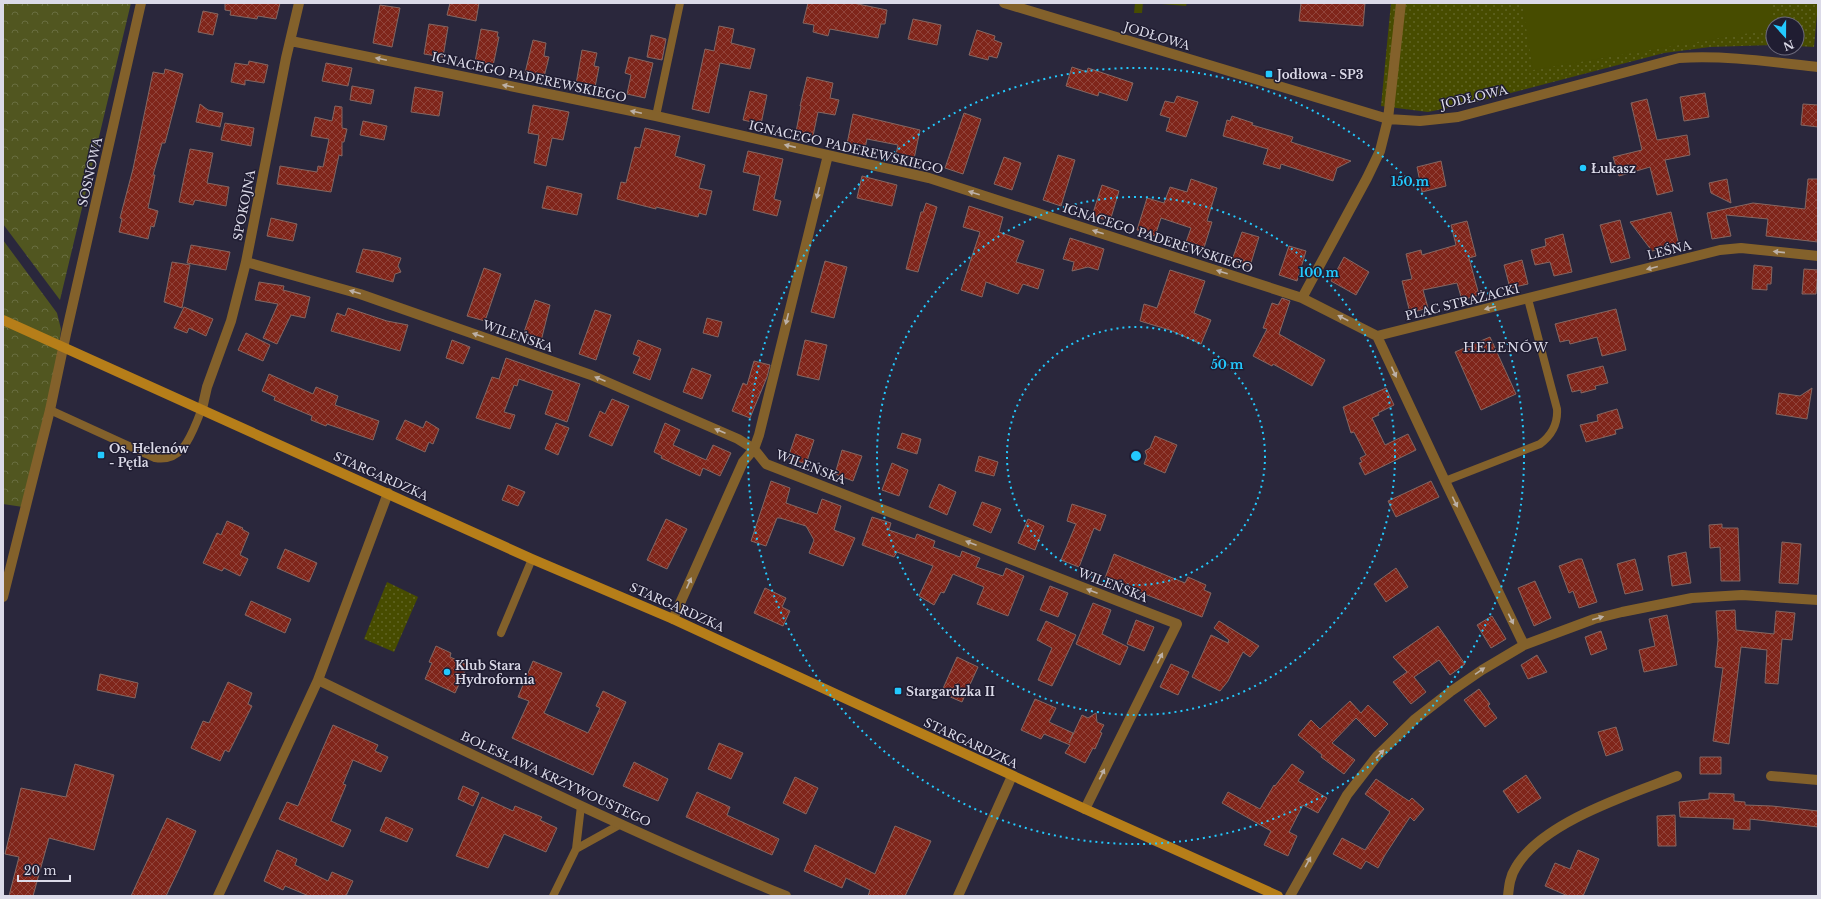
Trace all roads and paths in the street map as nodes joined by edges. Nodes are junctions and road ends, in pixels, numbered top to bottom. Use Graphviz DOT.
graph roads {
  1 [pos="142,3"];
  2 [pos="299,3"];
  3 [pos="680,3"];
  4 [pos="1401,3"];
  5 [pos="1008,4"];
  6 [pos="291,41"];
  7 [pos="1818,67"];
  8 [pos="656,116"];
  9 [pos="1388,119"];
  10 [pos="828,155"];
  11 [pos="1818,256"];
  12 [pos="246,262"];
  13 [pos="1302,298"];
  14 [pos="1528,299"];
  15 [pos="3,320"];
  16 [pos="1377,336"];
  17 [pos="63,346"];
  18 [pos="202,409"];
  19 [pos="50,410"];
  20 [pos="754,449"];
  21 [pos="1444,481"];
  22 [pos="388,493"];
  23 [pos="532,559"];
  24 [pos="3,597"];
  25 [pos="1818,600"];
  26 [pos="673,619"];
  27 [pos="501,633"];
  28 [pos="1524,645"];
  29 [pos="318,680"];
  30 [pos="1012,776"];
  31 [pos="1677,776"];
  32 [pos="1771,776"];
  33 [pos="1818,780"];
  34 [pos="581,806"];
  35 [pos="1085,809"];
  36 [pos="621,824"];
  37 [pos="576,849"];
  38 [pos="218,896"];
  39 [pos="553,896"];
  40 [pos="786,896"];
  41 [pos="958,896"];
  42 [pos="1278,896"];
  43 [pos="1290,896"];
  44 [pos="1508,896"];
  1 -- 17 [label="street, SOSNOWA"];
  2 -- 6 [label="street, SPOKOJNA"];
  3 -- 8 [label="lane"];
  4 -- 9 [label="street"];
  5 -- 9 [label="street, JODŁOWA"];
  8 -- 6 [label="street, IGNACEGO PADEREWSKIEGO, one-way"];
  6 -- 12 [label="street, SPOKOJNA"];
  7 -- 9 [label="street, JODŁOWA"];
  10 -- 8 [label="street, IGNACEGO PADEREWSKIEGO, one-way"];
  9 -- 13 [label="street"];
  13 -- 10 [label="street, IGNACEGO PADEREWSKIEGO, one-way"];
  10 -- 20 [label="street, one-way"];
  11 -- 14 [label="street, LEŚNA, one-way"];
  12 -- 18 [label="street, SPOKOJNA"];
  20 -- 12 [label="street, WILEŃSKA, one-way"];
  16 -- 13 [label="street, IGNACEGO PADEREWSKIEGO, one-way"];
  14 -- 16 [label="street, PLAC STRAŻACKI, one-way"];
  14 -- 21 [label="lane, PLAC STRAŻACKI"];
  15 -- 17 [label="street, STARGARDZKA"];
  16 -- 21 [label="street, one-way"];
  17 -- 18 [label="street, STARGARDZKA"];
  17 -- 19 [label="street, SOSNOWA"];
  18 -- 19 [label="lane"];
  18 -- 22 [label="street, STARGARDZKA"];
  19 -- 24 [label="street, SOSNOWA"];
  26 -- 20 [label="street, one-way"];
  35 -- 20 [label="street, WILEŃSKA, one-way"];
  21 -- 28 [label="street, one-way"];
  22 -- 23 [label="street, STARGARDZKA"];
  22 -- 29 [label="street"];
  23 -- 26 [label="street, STARGARDZKA"];
  23 -- 27 [label="lane"];
  28 -- 25 [label="street, one-way"];
  26 -- 30 [label="street, STARGARDZKA"];
  43 -- 28 [label="street, one-way"];
  29 -- 34 [label="street, BOLESŁAWA KRZYWOUSTEGO"];
  29 -- 38 [label="street"];
  30 -- 35 [label="street, STARGARDZKA"];
  30 -- 41 [label="street"];
  31 -- 44 [label="street"];
  32 -- 33 [label="street"];
  34 -- 36 [label="street, BOLESŁAWA KRZYWOUSTEGO"];
  34 -- 37 [label="lane"];
  35 -- 42 [label="street, STARGARDZKA"];
  36 -- 37 [label="lane"];
  36 -- 40 [label="street, BOLESŁAWA KRZYWOUSTEGO"];
  37 -- 39 [label="lane"];
}
